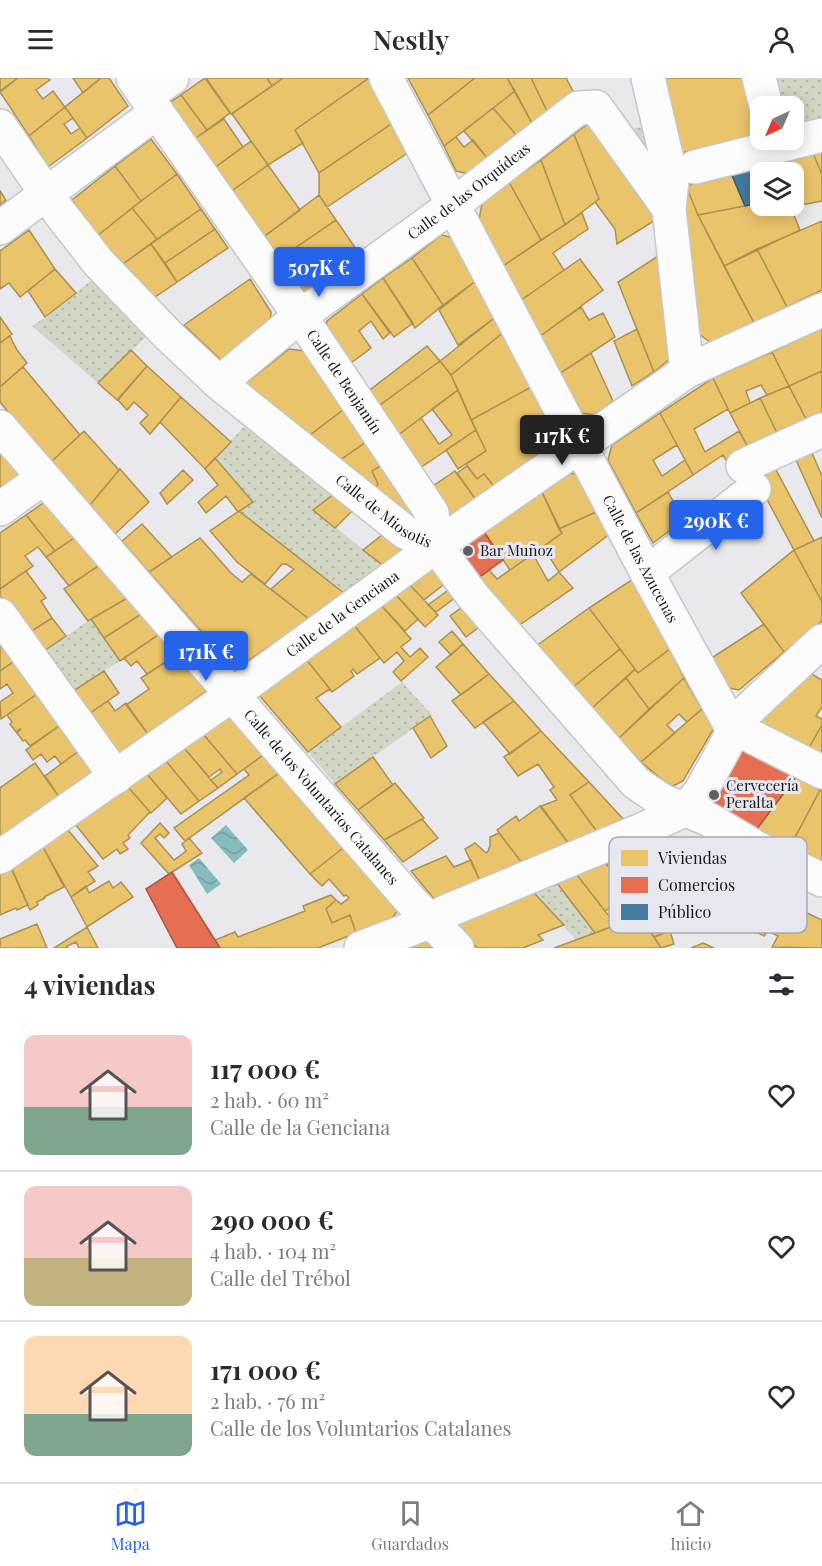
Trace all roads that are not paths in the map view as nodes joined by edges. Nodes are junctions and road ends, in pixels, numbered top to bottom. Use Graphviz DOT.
graph roads {
  1 [pos="172,78"];
  2 [pos="386,78"];
  3 [pos="648,78"];
  4 [pos="759,78"];
  5 [pos="145,95"];
  6 [pos="764,96"];
  7 [pos="0,126"];
  8 [pos="822,135"];
  9 [pos="804,138"];
  10 [pos="759,150"];
  11 [pos="679,186"];
  12 [pos="46,195"];
  13 [pos="453,205"];
  14 [pos="0,228"];
  15 [pos="822,309"];
  16 [pos="300,316"];
  17 [pos="687,371"];
  18 [pos="219,383"];
  19 [pos="0,428"];
  20 [pos="822,430"];
  21 [pos="580,445"];
  22 [pos="43,478"];
  23 [pos="0,509"];
  24 [pos="436,546"];
  25 [pos="647,573"];
  26 [pos="0,615"];
  27 [pos="822,641"];
  28 [pos="232,695"];
  29 [pos="731,726"];
  30 [pos="822,772"];
  31 [pos="116,777"];
  32 [pos="686,809"];
  33 [pos="625,837"];
  34 [pos="739,837"];
  35 [pos="609,844"];
  36 [pos="0,857"];
  37 [pos="807,873"];
  38 [pos="822,880"];
  39 [pos="430,920"];
  40 [pos="361,948"];
  41 [pos="457,948"];
  1 -- 5 [label="street"];
  2 -- 13 [label="street, Calle de las Azucenas"];
  3 -- 11 [label="street"];
  4 -- 6 [label="street"];
  5 -- 12 [label="street"];
  5 -- 16 [label="street, Calle de Benjamín"];
  7 -- 12 [label="street, Calle de Miosotis"];
  8 -- 9 [label="street"];
  10 -- 11 [label="street"];
  11 -- 13 [label="street, Calle de las Orquídeas"];
  11 -- 17 [label="street"];
  12 -- 14 [label="street"];
  12 -- 18 [label="street, Calle de Miosotis"];
  13 -- 16 [label="street, Calle de las Orquídeas"];
  13 -- 21 [label="street, Calle de las Azucenas"];
  15 -- 17 [label="street, Calle de la Genciana"];
  16 -- 18 [label="street, Calle de las Orquídeas"];
  16 -- 24 [label="street, Calle de Benjamín"];
  17 -- 21 [label="street, Calle de la Genciana"];
  18 -- 24 [label="street, Calle de Miosotis"];
  19 -- 22 [label="street, Calle de los Voluntarios Catalanes"];
  20 -- 25 [label="street"];
  21 -- 24 [label="street, Calle de la Genciana"];
  21 -- 25 [label="street, Calle de las Azucenas"];
  22 -- 23 [label="street"];
  22 -- 28 [label="street, Calle de los Voluntarios Catalanes"];
  24 -- 28 [label="street, Calle de la Genciana"];
  24 -- 32 [label="street, Calle de Miosotis"];
  25 -- 29 [label="street, Calle de las Azucenas"];
  26 -- 31 [label="street"];
  27 -- 29 [label="street"];
  28 -- 31 [label="street, Calle de la Genciana"];
  28 -- 39 [label="street, Calle de los Voluntarios Catalanes"];
  29 -- 30 [label="street"];
  29 -- 32 [label="street"];
  31 -- 36 [label="street, Calle de la Genciana"];
  32 -- 33 [label="street"];
  32 -- 34 [label="street, Calle de Miosotis"];
  35 -- 39 [label="street"];
  37 -- 38 [label="street, Calle de Miosotis"];
  39 -- 40 [label="street"];
  39 -- 41 [label="street, Calle de los Voluntarios Catalanes"];
}
